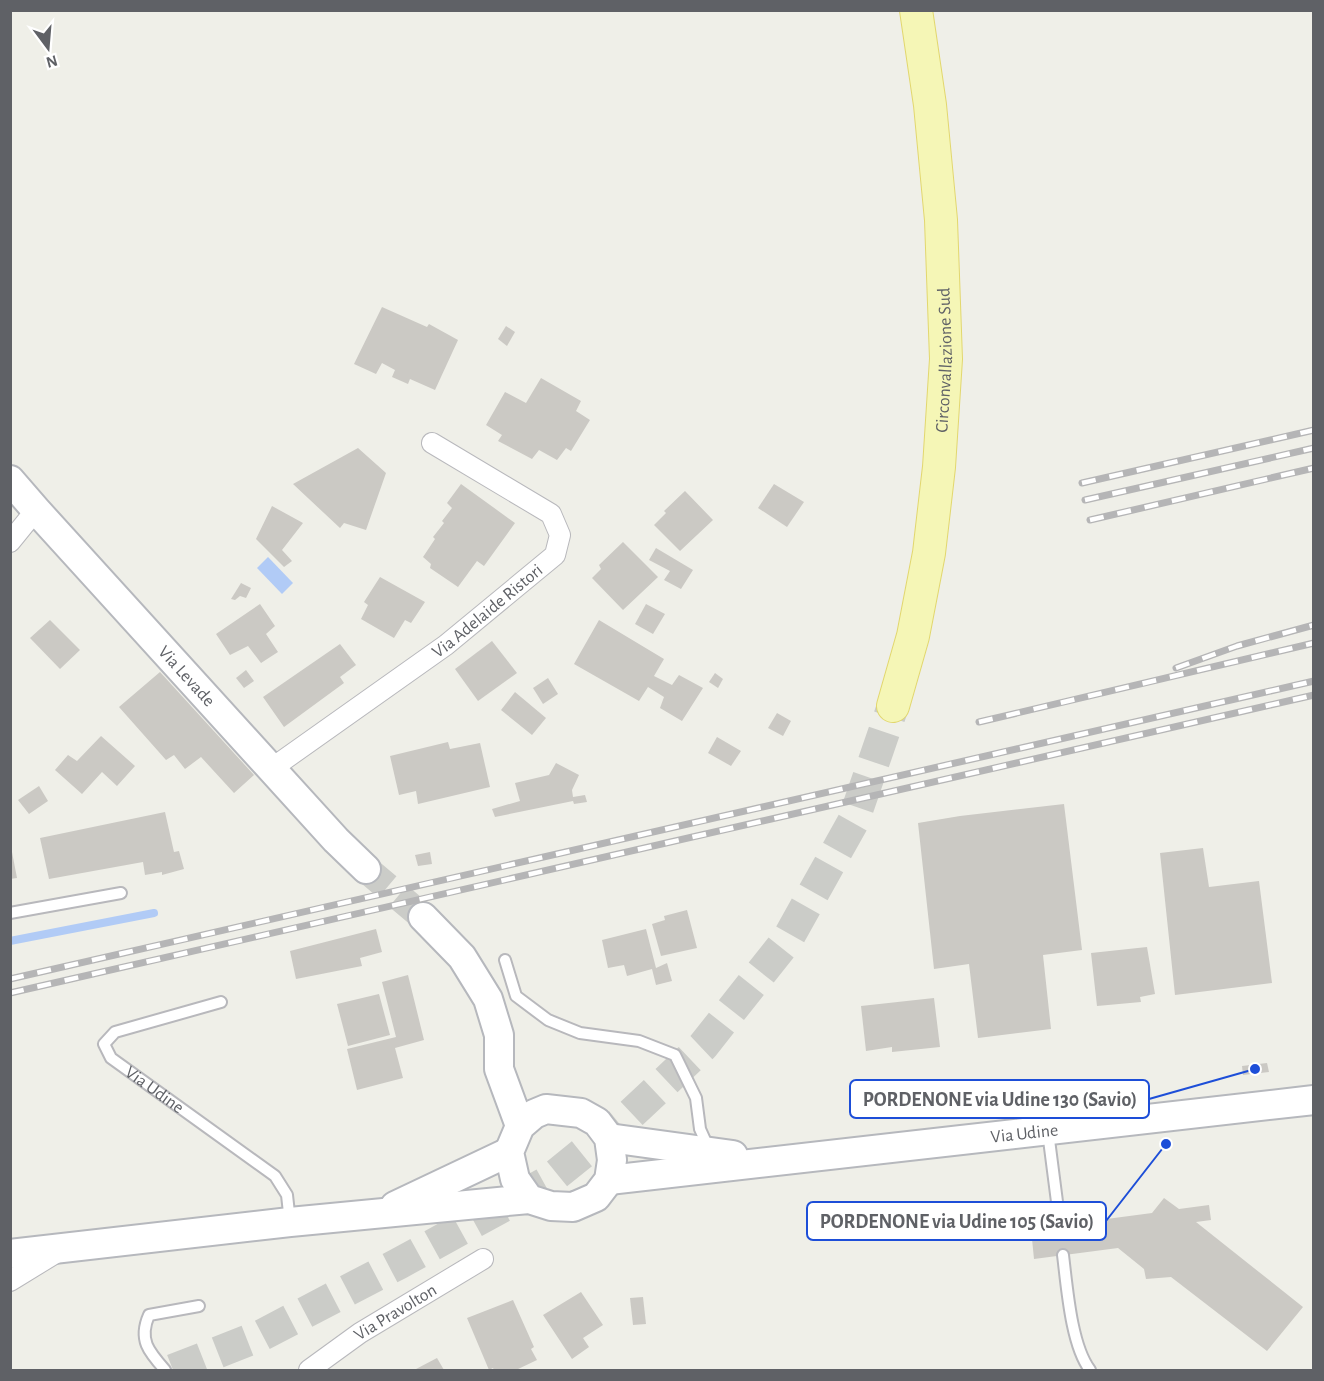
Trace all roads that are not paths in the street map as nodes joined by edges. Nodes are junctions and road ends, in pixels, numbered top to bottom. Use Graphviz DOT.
graph roads {
  1 [pos="916,10"];
  2 [pos="432,443"];
  3 [pos="10,480"];
  4 [pos="36,510"];
  5 [pos="10,542"];
  6 [pos="893,706"];
  7 [pos="271,769"];
  8 [pos="366,869"];
  9 [pos="121,893"];
  10 [pos="10,914"];
  11 [pos="423,917"];
  12 [pos="505,960"];
  13 [pos="221,1002"];
  14 [pos="499,1069"];
  15 [pos="1314,1100"];
  16 [pos="546,1109"];
  17 [pos="520,1126"];
  18 [pos="1047,1132"];
  19 [pos="609,1138"];
  20 [pos="509,1152"];
  21 [pos="711,1152"];
  22 [pos="771,1161"];
  23 [pos="609,1180"];
  24 [pos="529,1199"];
  25 [pos="374,1215"];
  26 [pos="290,1222"];
  27 [pos="1060,1225"];
  28 [pos="66,1247"];
  29 [pos="10,1254"];
  30 [pos="1063,1255"];
  31 [pos="483,1259"];
  32 [pos="10,1281"];
  33 [pos="199,1306"];
  34 [pos="165,1371"];
  35 [pos="309,1371"];
  36 [pos="1090,1371"];
  1 -- 6 [label="main road, Circonvallazione Sud"];
  2 -- 7 [label="street, Via Adelaide Ristori"];
  3 -- 4 [label="main road, Via Levade"];
  4 -- 5 [label="street"];
  4 -- 7 [label="main road, Via Levade"];
  7 -- 8 [label="main road, Via Levade"];
  9 -- 10 [label="lane"];
  11 -- 14 [label="main road"];
  12 -- 21 [label="lane"];
  13 -- 26 [label="lane, Via Udine"];
  14 -- 16 [label="main road"];
  14 -- 17 [label="main road"];
  15 -- 18 [label="main road, Via Udine"];
  16 -- 17 [label="main road"];
  16 -- 19 [label="main road"];
  17 -- 20 [label="main road"];
  18 -- 22 [label="main road, Via Udine"];
  18 -- 27 [label="lane"];
  19 -- 21 [label="main road"];
  19 -- 23 [label="main road"];
  20 -- 24 [label="main road"];
  20 -- 25 [label="main road"];
  21 -- 22 [label="main road"];
  22 -- 23 [label="main road"];
  23 -- 24 [label="main road"];
  24 -- 25 [label="main road"];
  25 -- 26 [label="main road"];
  26 -- 28 [label="main road"];
  28 -- 29 [label="main road"];
  28 -- 32 [label="street"];
  30 -- 36 [label="lane"];
  31 -- 35 [label="street, Via Pravolton"];
  33 -- 34 [label="lane"];
}
